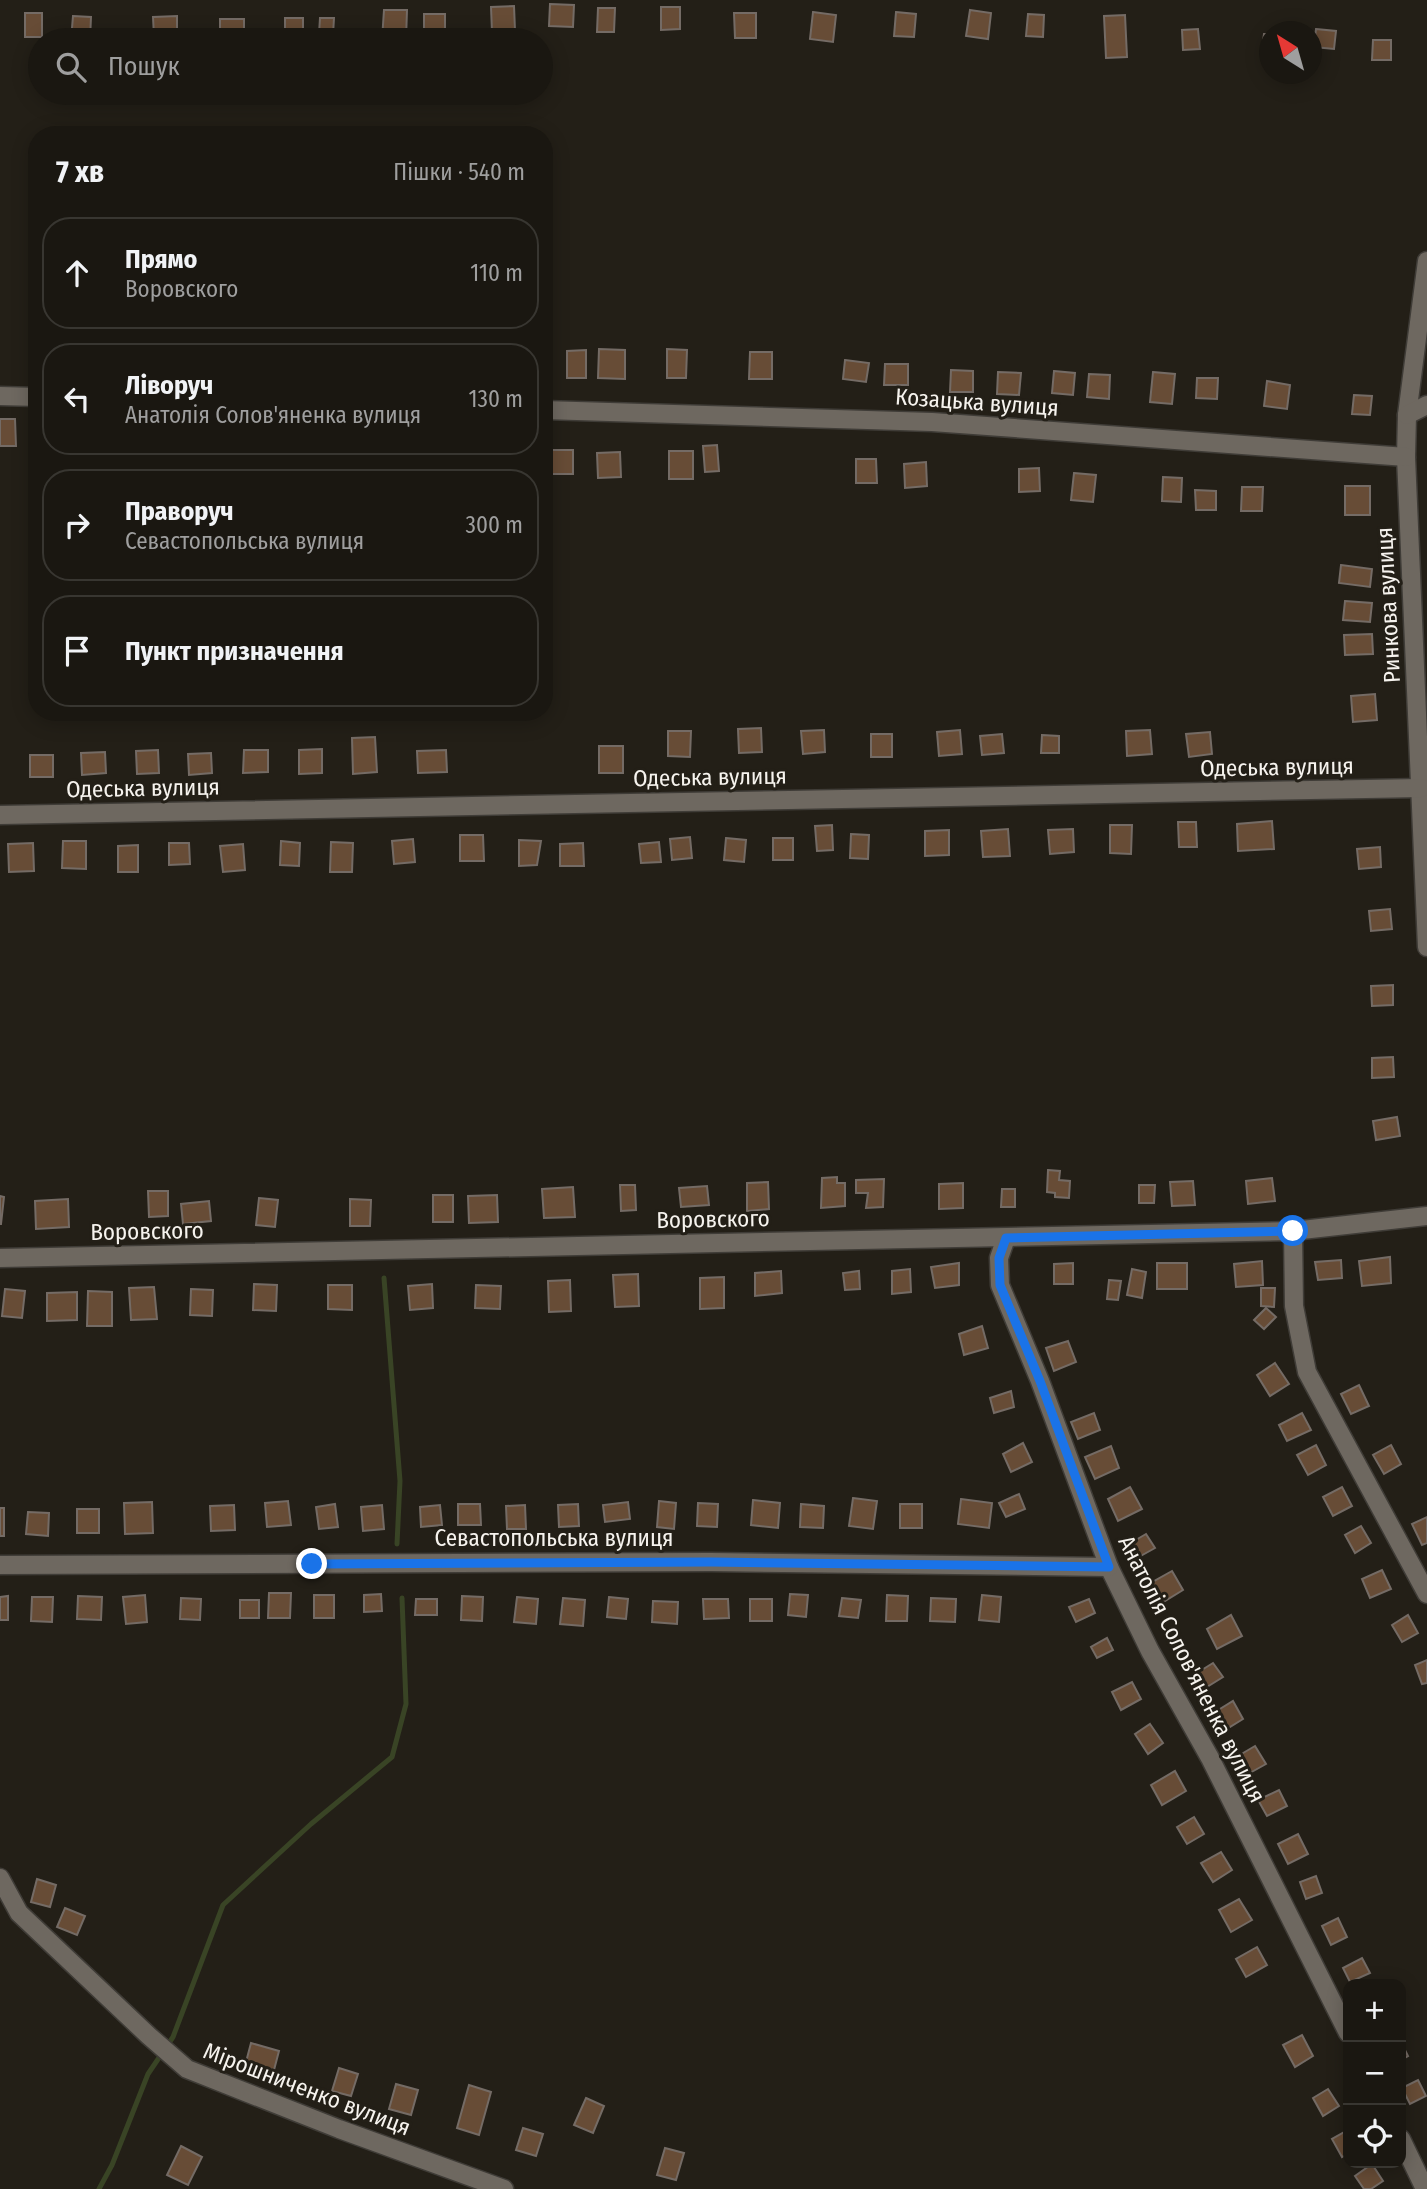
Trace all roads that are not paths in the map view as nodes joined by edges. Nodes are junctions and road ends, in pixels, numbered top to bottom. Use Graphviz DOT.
graph roads {
  1 [pos="1427,261"];
  2 [pos="0,396"];
  3 [pos="28,397"];
  4 [pos="1427,405"];
  5 [pos="553,410"];
  6 [pos="1407,415"];
  7 [pos="1406,457"];
  8 [pos="1421,789"];
  9 [pos="0,815"];
  10 [pos="1427,947"];
  11 [pos="1427,1216"];
  12 [pos="1293,1231"];
  13 [pos="1006,1238"];
  14 [pos="0,1258"];
  15 [pos="0,1564"];
  16 [pos="1109,1567"];
  17 [pos="1427,1594"];
  18 [pos="0,1878"];
  19 [pos="1343,2023"];
  20 [pos="1406,2149"];
  21 [pos="503,2189"];
  22 [pos="1425,2189"];
  1 -- 6 [label="street, Ринкова вулиця"];
  2 -- 3 [label="street"];
  4 -- 6 [label="street"];
  5 -- 7 [label="street, Козацька вулиця"];
  6 -- 7 [label="street, Ринкова вулиця"];
  7 -- 8 [label="street, Ринкова вулиця"];
  8 -- 9 [label="street, Одеська вулиця"];
  8 -- 10 [label="street, Ринкова вулиця"];
  11 -- 12 [label="street, Воровского"];
  12 -- 13 [label="street, Воровского"];
  12 -- 17 [label="street"];
  13 -- 14 [label="street, Воровского"];
  13 -- 16 [label="street, Анатолія Солов'яненка вулиця"];
  15 -- 16 [label="street, Севастопольська вулиця"];
  16 -- 19 [label="street, Анатолія Солов'яненка вулиця"];
  18 -- 21 [label="street, Мірошниченко вулиця"];
  20 -- 22 [label="street"];
}
